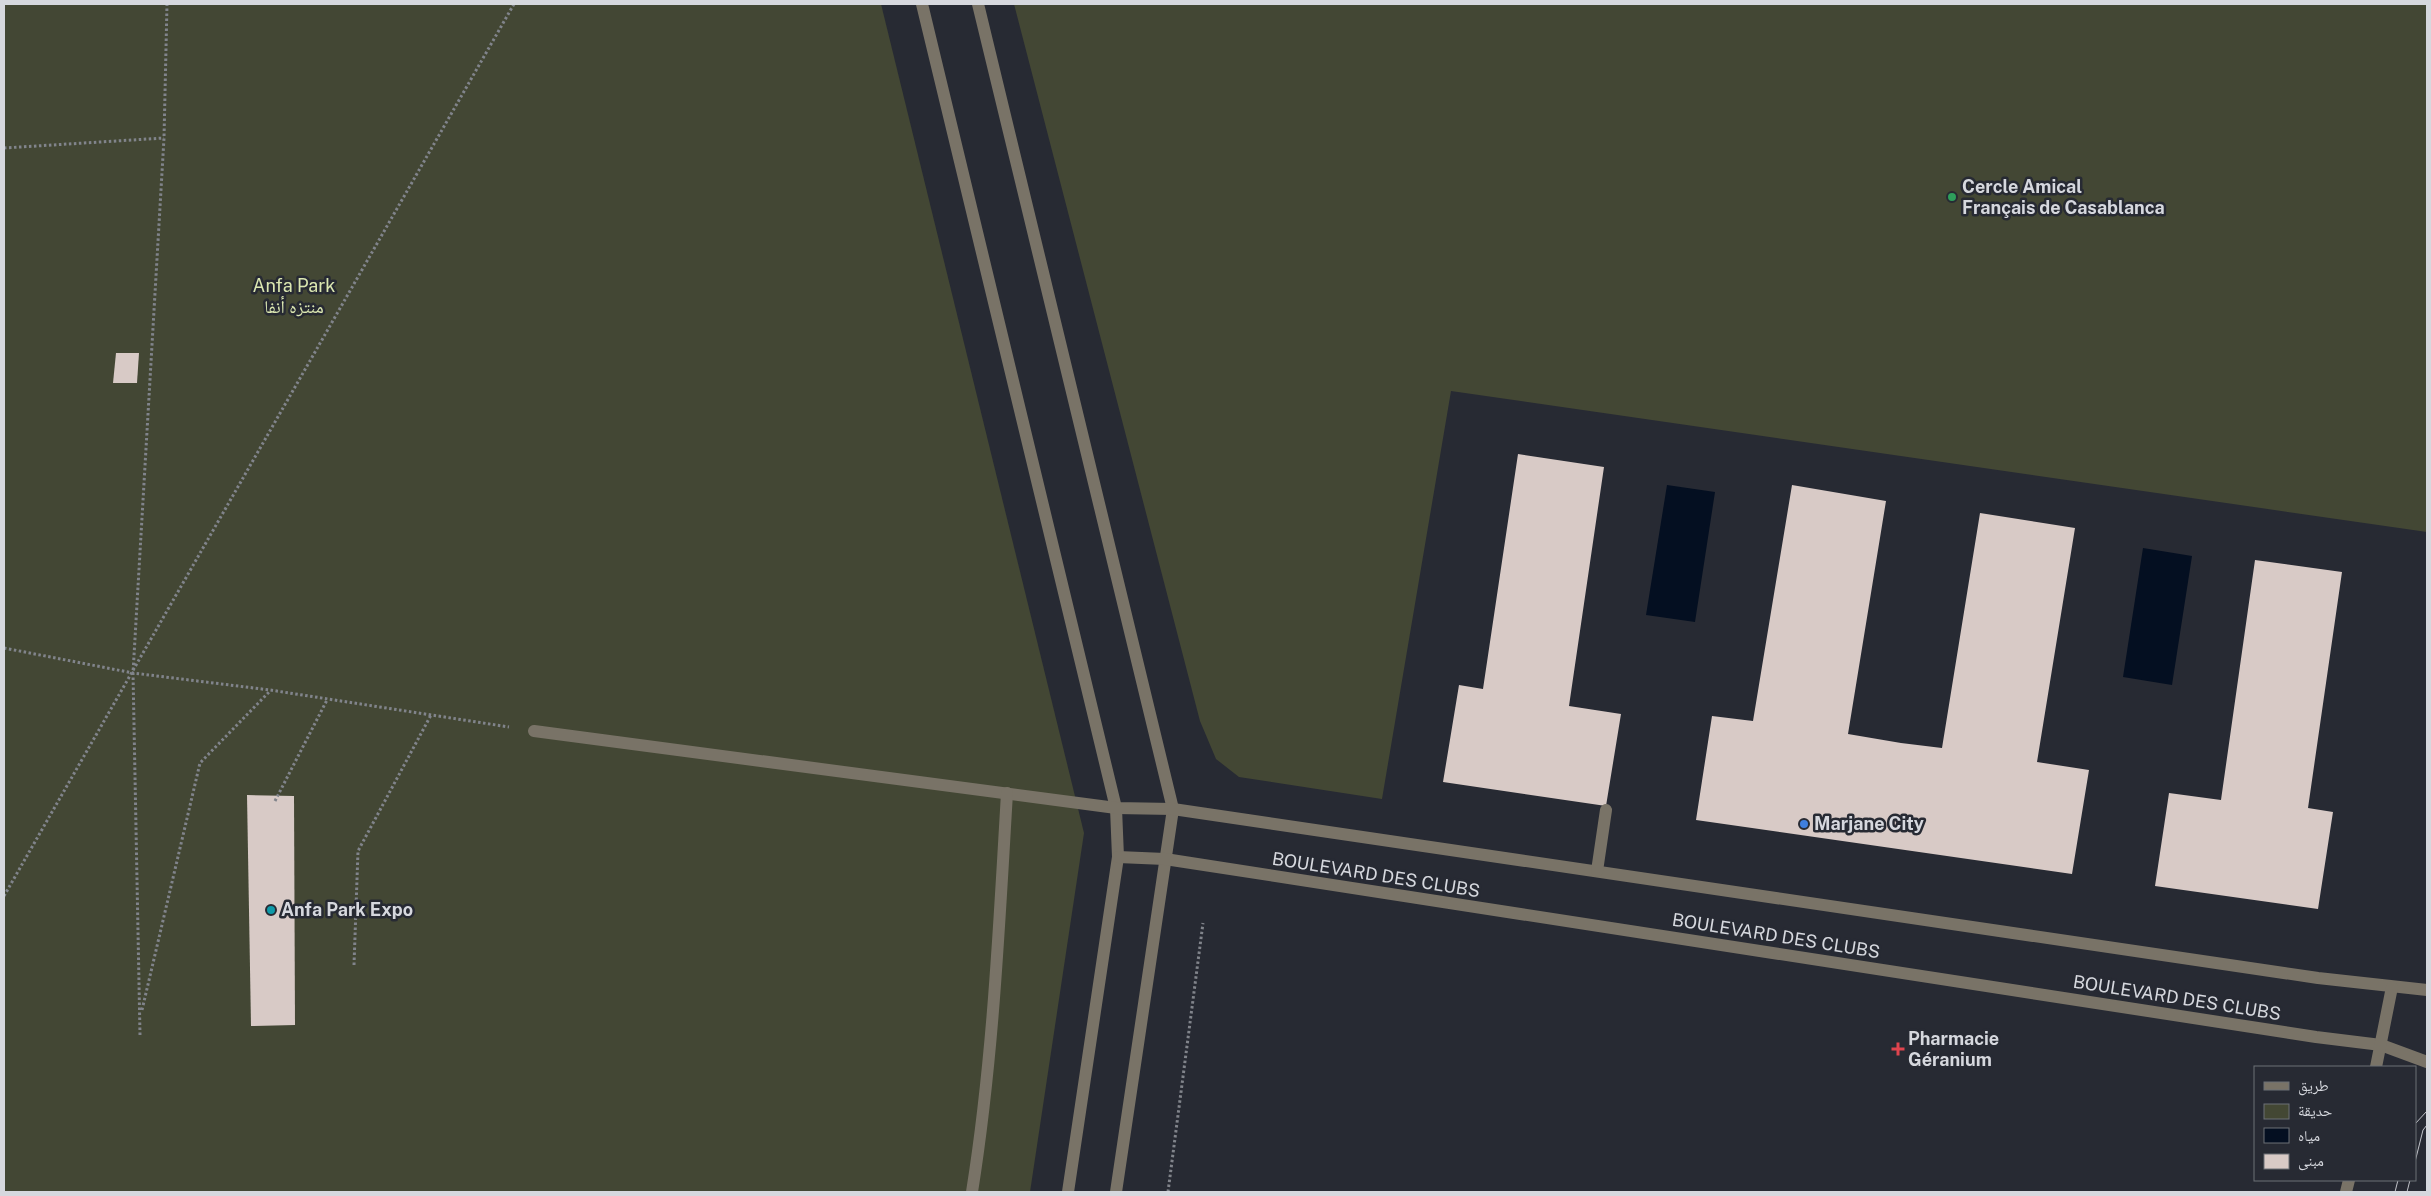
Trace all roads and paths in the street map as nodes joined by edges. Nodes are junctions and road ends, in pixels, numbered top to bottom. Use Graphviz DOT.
graph roads {
  1 [pos="166,4"];
  2 [pos="514,4"];
  3 [pos="922,4"];
  4 [pos="978,4"];
  5 [pos="164,138"];
  6 [pos="4,148"];
  7 [pos="4,648"];
  8 [pos="133,673"];
  9 [pos="270,690"];
  10 [pos="327,700"];
  11 [pos="430,715"];
  12 [pos="534,731"];
  13 [pos="1007,793"];
  14 [pos="275,801"];
  15 [pos="1116,808"];
  16 [pos="1173,809"];
  17 [pos="1606,810"];
  18 [pos="1118,857"];
  19 [pos="1165,860"];
  20 [pos="1597,870"];
  21 [pos="4,896"];
  22 [pos="1202,922"];
  23 [pos="354,964"];
  24 [pos="2392,987"];
  25 [pos="2427,990"];
  26 [pos="140,1015"];
  27 [pos="140,1035"];
  28 [pos="2381,1045"];
  29 [pos="2427,1062"];
  30 [pos="2376,1066"];
  31 [pos="972,1192"];
  32 [pos="1068,1192"];
  33 [pos="1116,1192"];
  34 [pos="1168,1192"];
  1 -- 5 [label="path"];
  2 -- 8 [label="path"];
  3 -- 15 [label="street"];
  4 -- 16 [label="street"];
  5 -- 6 [label="path"];
  5 -- 8 [label="path"];
  7 -- 8 [label="path"];
  8 -- 9 [label="path"];
  8 -- 21 [label="path"];
  8 -- 26 [label="path"];
  9 -- 10 [label="path"];
  9 -- 26 [label="path"];
  10 -- 11 [label="path"];
  10 -- 14 [label="path"];
  11 -- 12 [label="path"];
  11 -- 23 [label="path"];
  12 -- 13 [label="street, BOULEVARD DES CLUBS"];
  13 -- 15 [label="street, BOULEVARD DES CLUBS"];
  13 -- 31 [label="street"];
  15 -- 16 [label="street, BOULEVARD DES CLUBS"];
  15 -- 18 [label="street"];
  16 -- 19 [label="street"];
  16 -- 20 [label="street, BOULEVARD DES CLUBS"];
  17 -- 20 [label="street"];
  18 -- 19 [label="street, BOULEVARD DES CLUBS"];
  18 -- 32 [label="street"];
  19 -- 28 [label="street, BOULEVARD DES CLUBS"];
  19 -- 33 [label="street"];
  20 -- 24 [label="street, BOULEVARD DES CLUBS"];
  22 -- 34 [label="path"];
  24 -- 25 [label="street, BOULEVARD DES CLUBS"];
  24 -- 28 [label="street"];
  26 -- 27 [label="path"];
  28 -- 29 [label="street, BOULEVARD DES CLUBS"];
  28 -- 30 [label="street"];
}
